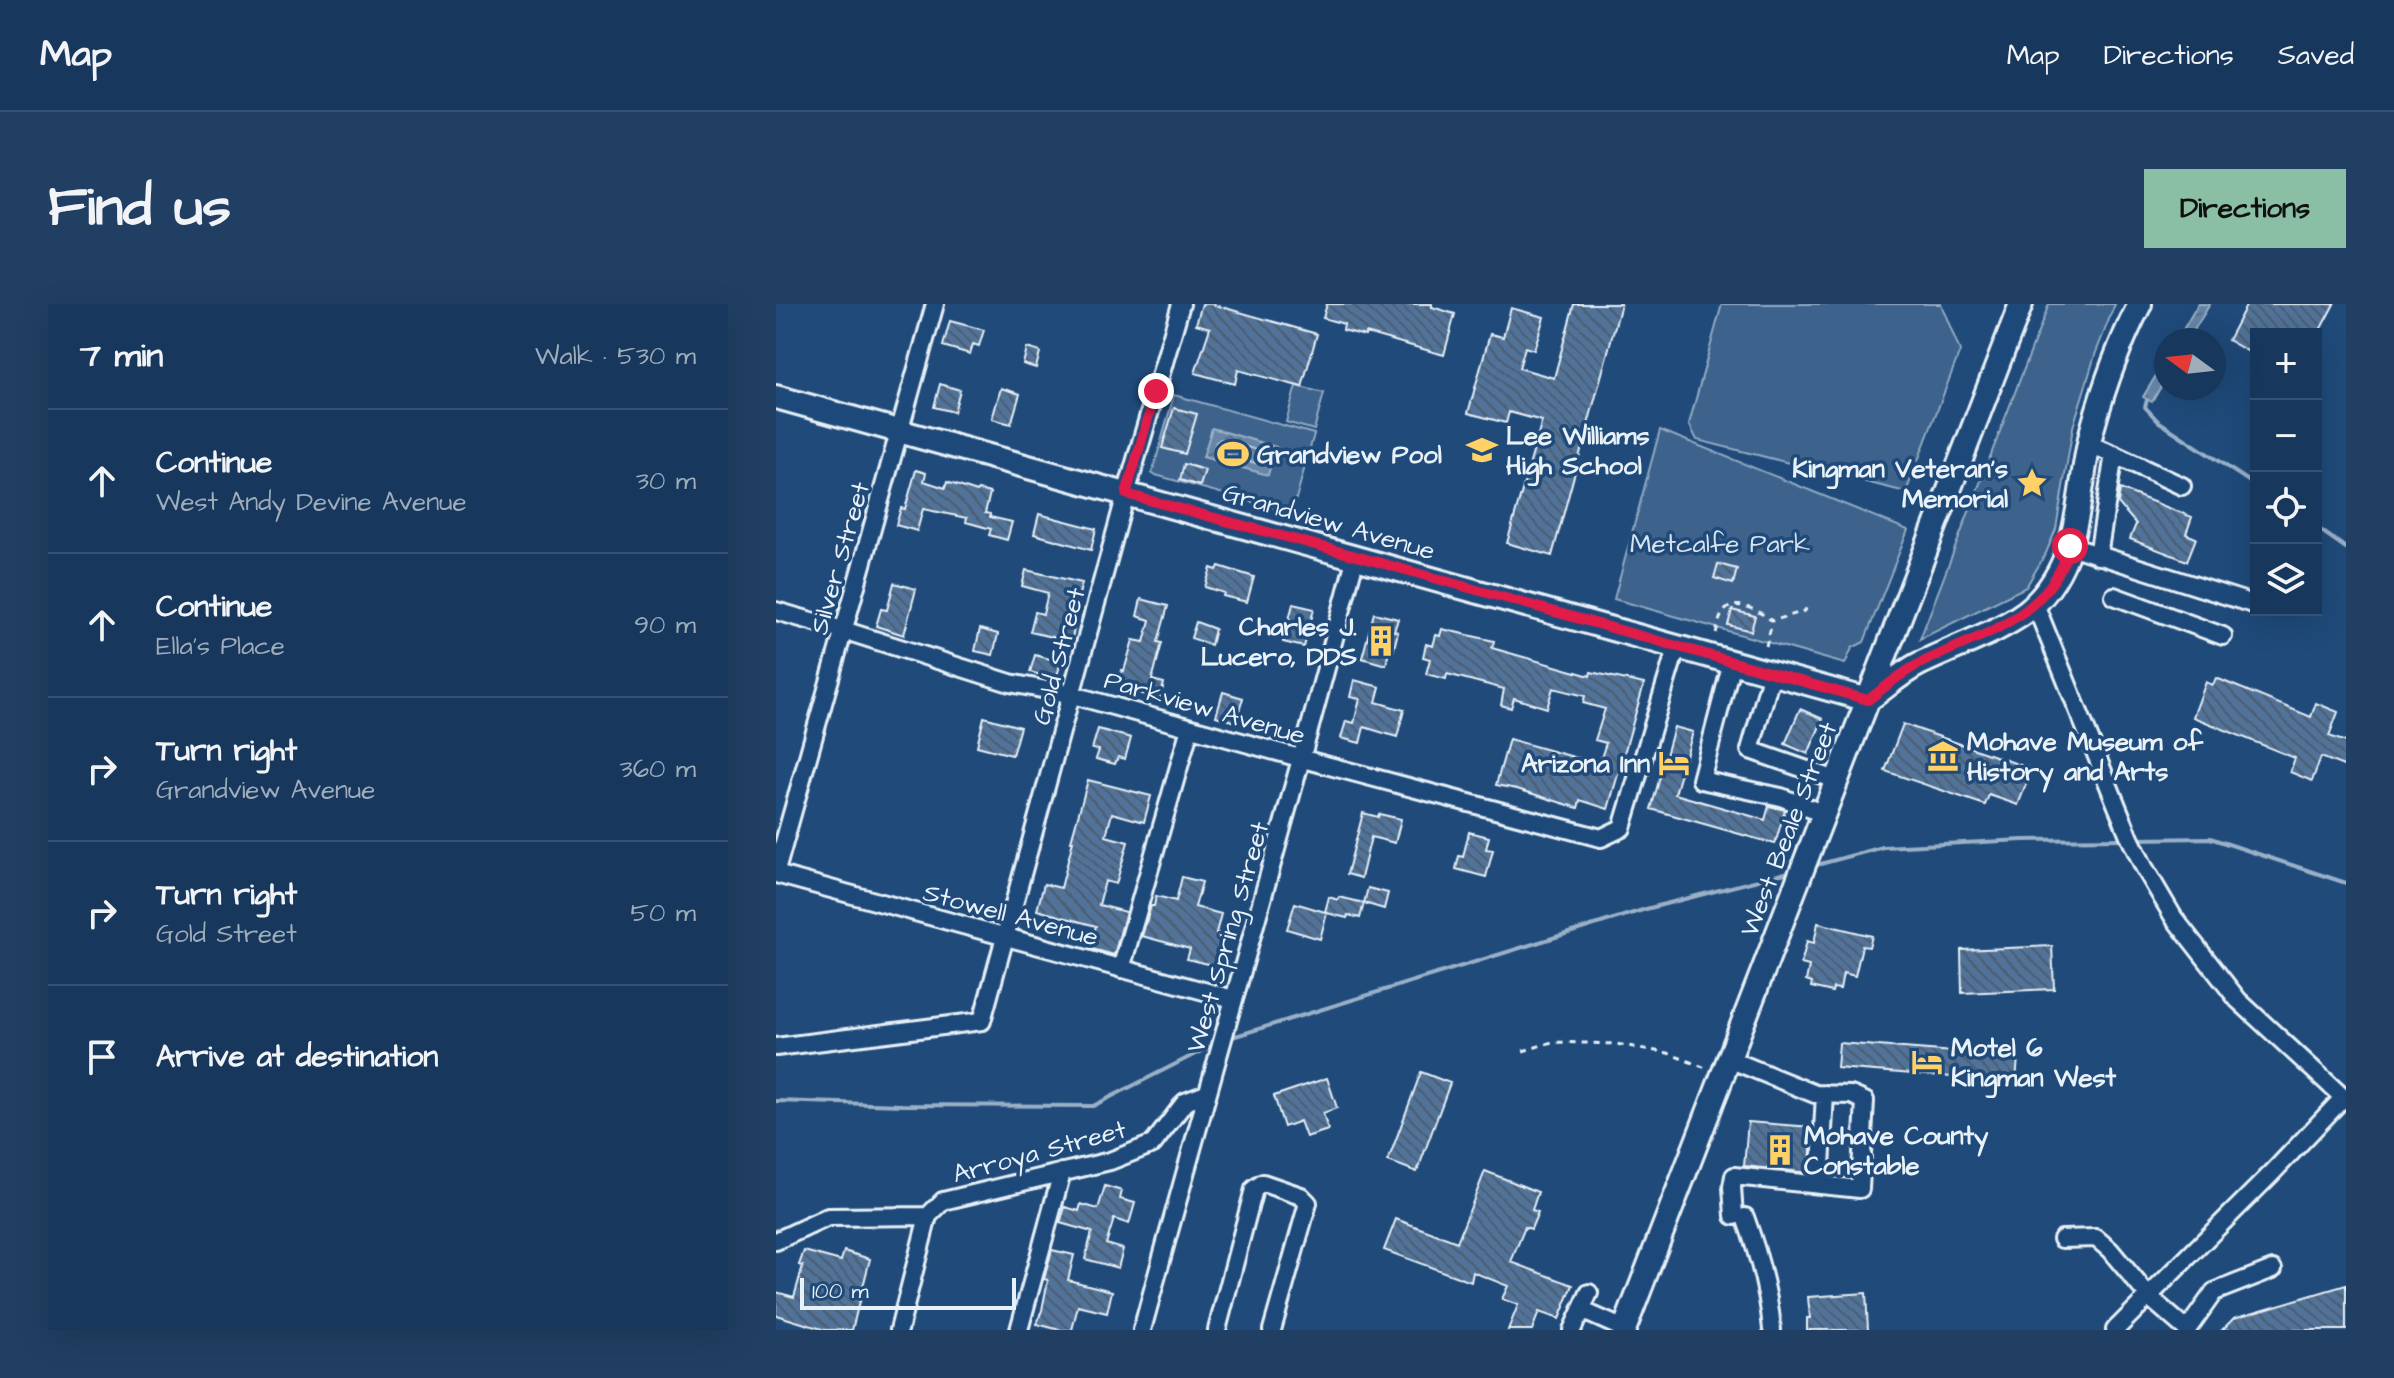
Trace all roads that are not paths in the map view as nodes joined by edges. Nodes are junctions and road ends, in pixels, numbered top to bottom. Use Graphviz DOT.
graph roads {
  1 [pos="935,304"];
  2 [pos="1181,304"];
  3 [pos="2021,304"];
  4 [pos="2140,304"];
  5 [pos="776,397"];
  6 [pos="899,432"];
  7 [pos="2089,445"];
  8 [pos="2114,454"];
  9 [pos="2182,486"];
  10 [pos="1126,494"];
  11 [pos="2070,546"];
  12 [pos="1356,556"];
  13 [pos="2098,556"];
  14 [pos="2114,596"];
  15 [pos="2250,603"];
  16 [pos="2035,604"];
  17 [pos="776,611"];
  18 [pos="843,630"];
  19 [pos="2223,636"];
  20 [pos="1677,646"];
  21 [pos="1732,662"];
  22 [pos="1772,673"];
  23 [pos="1073,695"];
  24 [pos="1868,700"];
  25 [pos="1190,728"];
  26 [pos="1303,759"];
  27 [pos="1836,780"];
  28 [pos="1821,822"];
  29 [pos="776,873"];
  30 [pos="1005,938"];
  31 [pos="1121,969"];
  32 [pos="1233,999"];
  33 [pos="776,1047"];
  34 [pos="1726,1067"];
  35 [pos="1206,1094"];
  36 [pos="1825,1094"];
  37 [pos="2344,1099"];
  38 [pos="1062,1172"];
  39 [pos="1820,1185"];
  40 [pos="928,1216"];
  41 [pos="2062,1239"];
  42 [pos="776,1241"];
  43 [pos="2273,1269"];
  44 [pos="1589,1293"];
  45 [pos="2149,1297"];
  46 [pos="1581,1310"];
  47 [pos="899,1330"];
  48 [pos="1019,1330"];
  49 [pos="1142,1330"];
  50 [pos="1217,1330"];
  51 [pos="1272,1330"];
  52 [pos="1572,1330"];
  53 [pos="1624,1330"];
  54 [pos="1772,1330"];
  55 [pos="2115,1330"];
  1 -- 6 [label="street, Silver Street"];
  2 -- 10 [label="street, Gold Street"];
  3 -- 24 [label="main road, West Beale Street"];
  4 -- 7 [label="main road"];
  5 -- 6 [label="main road, Grandview Avenue"];
  6 -- 10 [label="main road, Grandview Avenue"];
  6 -- 18 [label="street, Silver Street"];
  7 -- 8 [label="street"];
  7 -- 11 [label="main road"];
  8 -- 9 [label="street"];
  8 -- 13 [label="street"];
  10 -- 12 [label="main road, Grandview Avenue"];
  10 -- 23 [label="street, Gold Street"];
  11 -- 13 [label="street"];
  11 -- 16 [label="main road"];
  12 -- 20 [label="main road, Grandview Avenue"];
  12 -- 26 [label="street, West Spring Street"];
  13 -- 15 [label="street"];
  14 -- 19 [label="street"];
  16 -- 24 [label="main road"];
  16 -- 37 [label="street"];
  17 -- 18 [label="street, Parkview Avenue"];
  18 -- 23 [label="street, Parkview Avenue"];
  18 -- 29 [label="street, Silver Street"];
  20 -- 21 [label="main road, Grandview Avenue"];
  20 -- 26 [label="street, Parkview Avenue"];
  21 -- 22 [label="main road, Grandview Avenue"];
  21 -- 28 [label="street"];
  22 -- 24 [label="main road, Grandview Avenue"];
  22 -- 27 [label="street"];
  23 -- 25 [label="street, Parkview Avenue"];
  23 -- 30 [label="street, Gold Street"];
  24 -- 27 [label="main road, West Beale Street"];
  25 -- 26 [label="street, Parkview Avenue"];
  25 -- 31 [label="street"];
  26 -- 32 [label="street, West Spring Street"];
  27 -- 28 [label="main road, West Beale Street"];
  28 -- 34 [label="main road, West Beale Street"];
  29 -- 30 [label="street, Stowell Avenue"];
  30 -- 31 [label="street, Stowell Avenue"];
  30 -- 33 [label="street, Gold Street"];
  31 -- 32 [label="street, Stowell Avenue"];
  32 -- 35 [label="street, West Spring Street"];
  34 -- 36 [label="street"];
  34 -- 53 [label="main road, West Beale Street"];
  35 -- 38 [label="street, Arroya Street"];
  35 -- 49 [label="street, West Spring Street"];
  36 -- 39 [label="street"];
  36 -- 39 [label="street"];
  37 -- 45 [label="street"];
  38 -- 40 [label="street, Arroya Street"];
  38 -- 48 [label="street"];
  39 -- 54 [label="street"];
  40 -- 42 [label="street, Arroya Street"];
  40 -- 47 [label="street"];
  41 -- 45 [label="street"];
  43 -- 45 [label="street"];
  44 -- 46 [label="street"];
  45 -- 55 [label="street"];
  46 -- 52 [label="street"];
  46 -- 53 [label="street"];
  50 -- 51 [label="street"];
}
